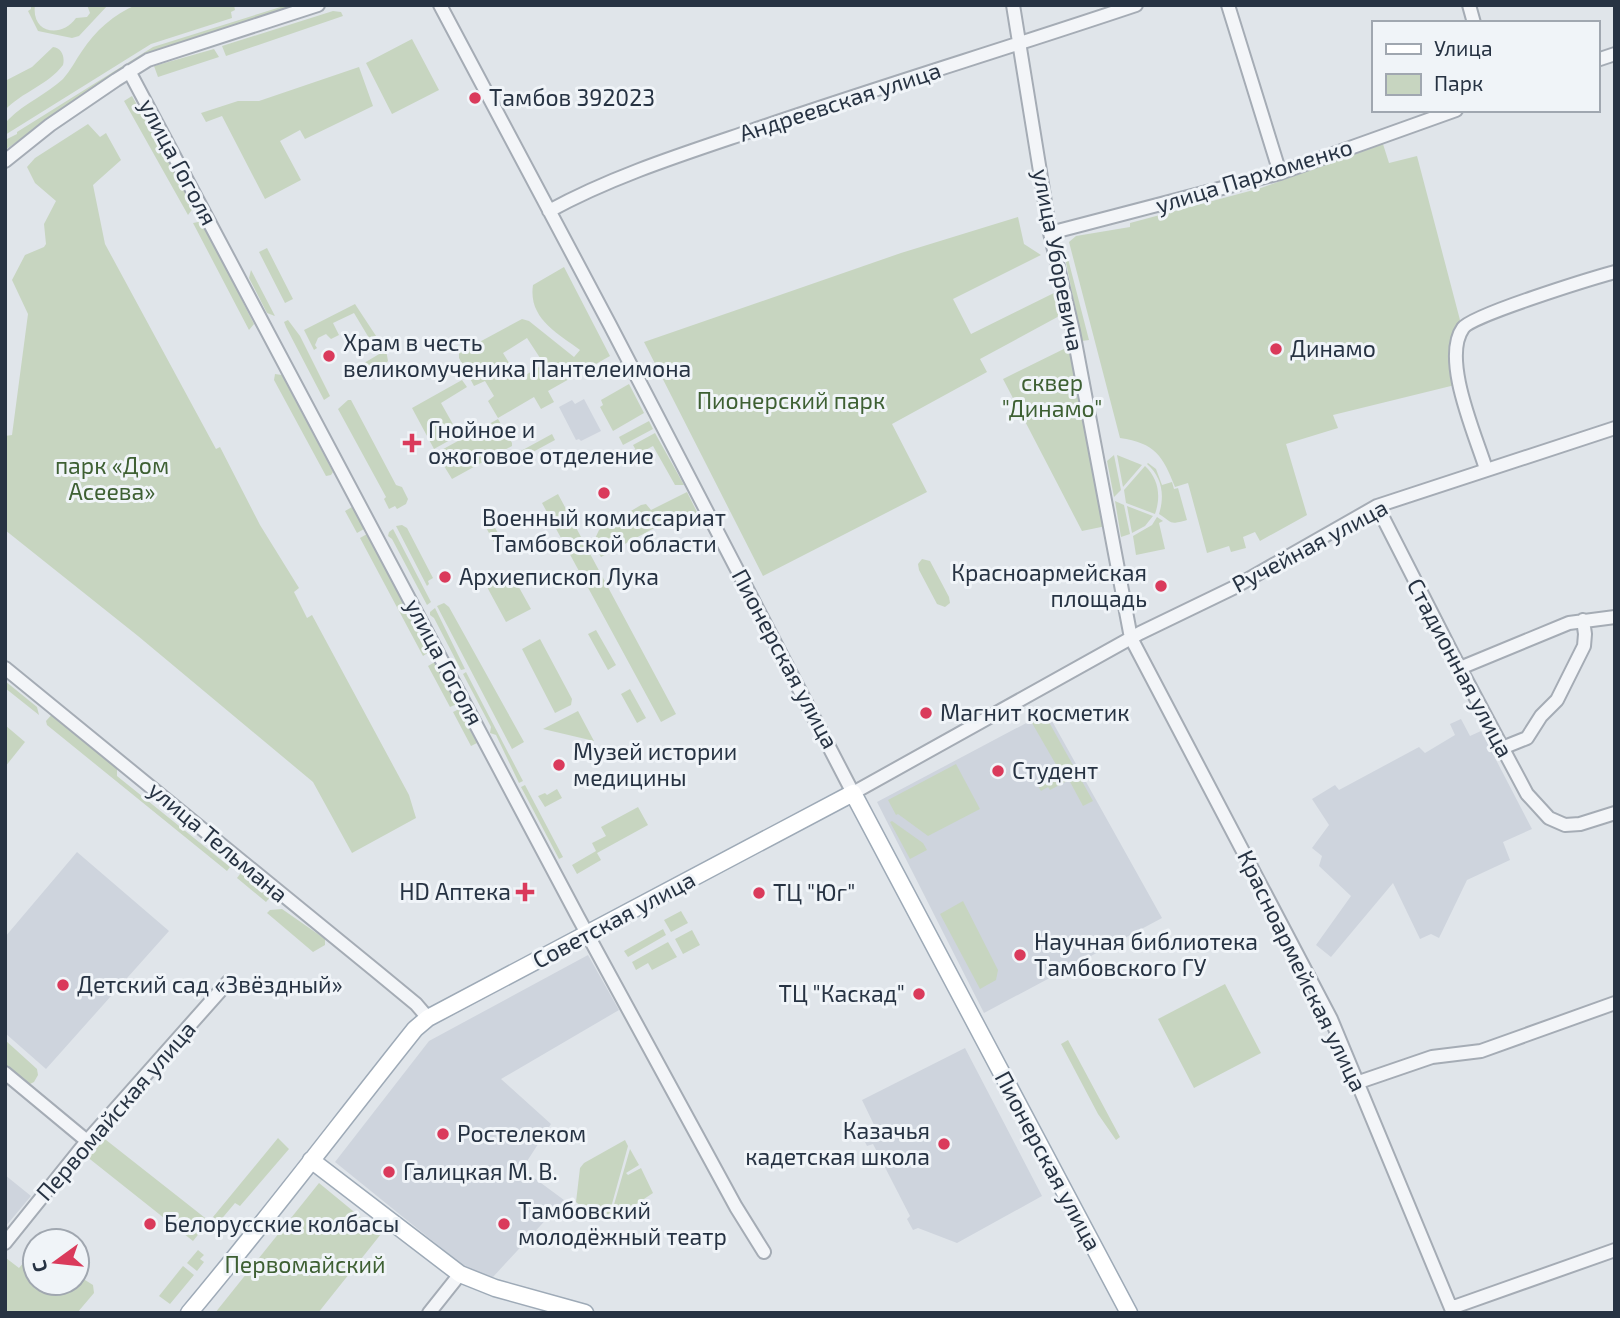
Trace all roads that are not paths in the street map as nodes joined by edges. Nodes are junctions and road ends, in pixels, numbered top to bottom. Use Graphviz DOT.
graph roads {
  1 [pos="318,5"];
  2 [pos="440,5"];
  3 [pos="1013,5"];
  4 [pos="1136,5"];
  5 [pos="1228,5"];
  6 [pos="1020,44"];
  7 [pos="129,71"];
  8 [pos="1450,112"];
  9 [pos="5,161"];
  10 [pos="1280,173"];
  11 [pos="549,211"];
  12 [pos="1050,233"];
  13 [pos="1615,272"];
  14 [pos="1615,428"];
  15 [pos="1486,469"];
  16 [pos="1377,506"];
  17 [pos="1615,617"];
  18 [pos="1583,620"];
  19 [pos="1131,638"];
  20 [pos="5,668"];
  21 [pos="1460,668"];
  22 [pos="1502,748"];
  23 [pos="853,793"];
  24 [pos="1615,813"];
  25 [pos="588,934"];
  26 [pos="229,981"];
  27 [pos="1615,1003"];
  28 [pos="428,1018"];
  29 [pos="5,1073"];
  30 [pos="1359,1082"];
  31 [pos="87,1140"];
  32 [pos="311,1160"];
  33 [pos="5,1243"];
  34 [pos="1615,1250"];
  35 [pos="764,1251"];
  36 [pos="460,1274"];
  37 [pos="1452,1310"];
  38 [pos="189,1313"];
  39 [pos="429,1313"];
  40 [pos="585,1313"];
  41 [pos="1129,1313"];
  1 -- 7 [label="street"];
  2 -- 11 [label="street, Пионерская улица"];
  3 -- 6 [label="street, улица Уборевича"];
  4 -- 6 [label="street, Андреевская улица"];
  5 -- 10 [label="street"];
  6 -- 11 [label="street, Андреевская улица"];
  6 -- 12 [label="street, улица Уборевича"];
  7 -- 9 [label="street"];
  7 -- 25 [label="street, улица Гоголя"];
  8 -- 10 [label="street, улица Пархоменко"];
  10 -- 12 [label="street, улица Пархоменко"];
  11 -- 23 [label="street, Пионерская улица"];
  12 -- 19 [label="street, улица Уборевича"];
  13 -- 15 [label="street"];
  14 -- 15 [label="street, Ручейная улица"];
  15 -- 16 [label="street, Ручейная улица"];
  16 -- 19 [label="street, Ручейная улица"];
  16 -- 21 [label="street, Стадионная улица"];
  17 -- 18 [label="street"];
  18 -- 21 [label="street"];
  18 -- 22 [label="street"];
  19 -- 23 [label="street, Советская улица"];
  19 -- 30 [label="street, Красноармейская улица"];
  20 -- 28 [label="street, улица Тельмана"];
  21 -- 22 [label="street, Стадионная улица"];
  22 -- 24 [label="street, Стадионная улица"];
  23 -- 25 [label="main road, Советская улица"];
  23 -- 41 [label="main road, Пионерская улица"];
  25 -- 28 [label="main road, Советская улица"];
  25 -- 35 [label="street, улица Гоголя"];
  26 -- 31 [label="street, Первомайская улица"];
  27 -- 30 [label="street"];
  28 -- 32 [label="main road, Советская улица"];
  29 -- 31 [label="street"];
  30 -- 37 [label="street, Красноармейская улица"];
  31 -- 33 [label="street, Первомайская улица"];
  32 -- 36 [label="main road"];
  32 -- 38 [label="main road, Советская улица"];
  34 -- 37 [label="street"];
  36 -- 39 [label="street"];
  36 -- 40 [label="main road"];
}
